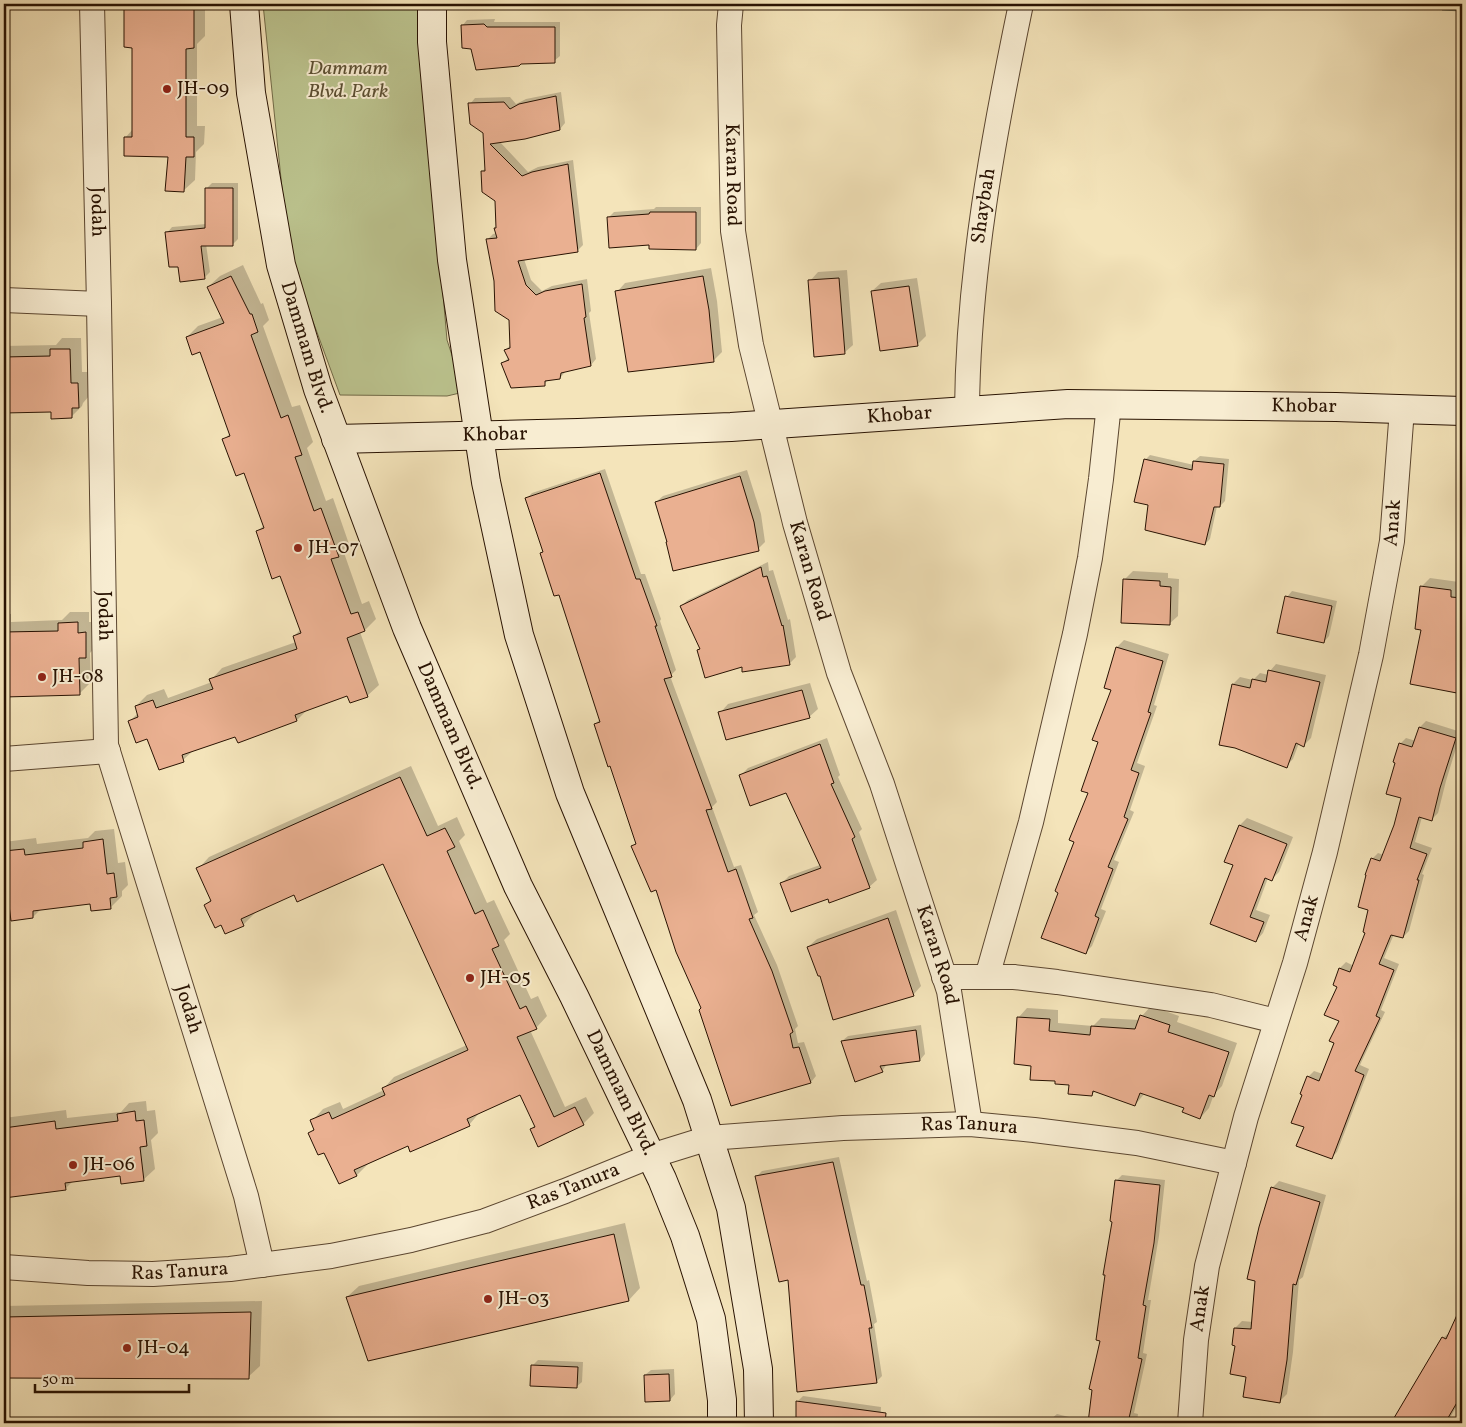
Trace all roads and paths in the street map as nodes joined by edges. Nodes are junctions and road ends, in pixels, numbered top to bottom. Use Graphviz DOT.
graph roads {
  1 [pos="92,4"];
  2 [pos="244,4"];
  3 [pos="432,4"];
  4 [pos="731,4"];
  5 [pos="1021,4"];
  6 [pos="4,300"];
  7 [pos="99,304"];
  8 [pos="1109,404"];
  9 [pos="1402,409"];
  10 [pos="967,411"];
  11 [pos="1462,411"];
  12 [pos="770,425"];
  13 [pos="478,435"];
  14 [pos="336,439"];
  15 [pos="108,751"];
  16 [pos="4,759"];
  17 [pos="944,977"];
  18 [pos="987,977"];
  19 [pos="1276,1021"];
  20 [pos="970,1124"];
  21 [pos="709,1138"];
  22 [pos="651,1156"];
  23 [pos="1234,1163"];
  24 [pos="262,1265"];
  25 [pos="4,1267"];
  26 [pos="722,1423"];
  27 [pos="759,1423"];
  28 [pos="1190,1423"];
  1 -- 7 [label="street, Jodah"];
  2 -- 14 [label="main road, Dammam Blvd."];
  3 -- 13 [label="main road"];
  4 -- 12 [label="street, Karan Road"];
  5 -- 10 [label="street, Shaybah"];
  6 -- 7 [label="street"];
  7 -- 15 [label="street, Jodah"];
  8 -- 9 [label="main road, Khobar"];
  8 -- 10 [label="main road, Khobar"];
  8 -- 18 [label="street"];
  9 -- 11 [label="main road, Khobar"];
  9 -- 19 [label="street, Anak"];
  10 -- 12 [label="main road, Khobar"];
  12 -- 13 [label="main road, Khobar"];
  12 -- 17 [label="street, Karan Road"];
  13 -- 14 [label="main road, Khobar"];
  13 -- 21 [label="main road"];
  14 -- 22 [label="main road, Dammam Blvd."];
  15 -- 16 [label="street"];
  15 -- 24 [label="street, Jodah"];
  17 -- 18 [label="street"];
  17 -- 20 [label="street, Karan Road"];
  18 -- 19 [label="street"];
  19 -- 23 [label="street, Anak"];
  20 -- 21 [label="street, Ras Tanura"];
  20 -- 23 [label="street, Ras Tanura"];
  21 -- 22 [label="street, Ras Tanura"];
  21 -- 27 [label="main road"];
  22 -- 24 [label="street, Ras Tanura"];
  22 -- 26 [label="main road, Dammam Blvd."];
  23 -- 28 [label="street, Anak"];
  24 -- 25 [label="street, Ras Tanura"];
}
